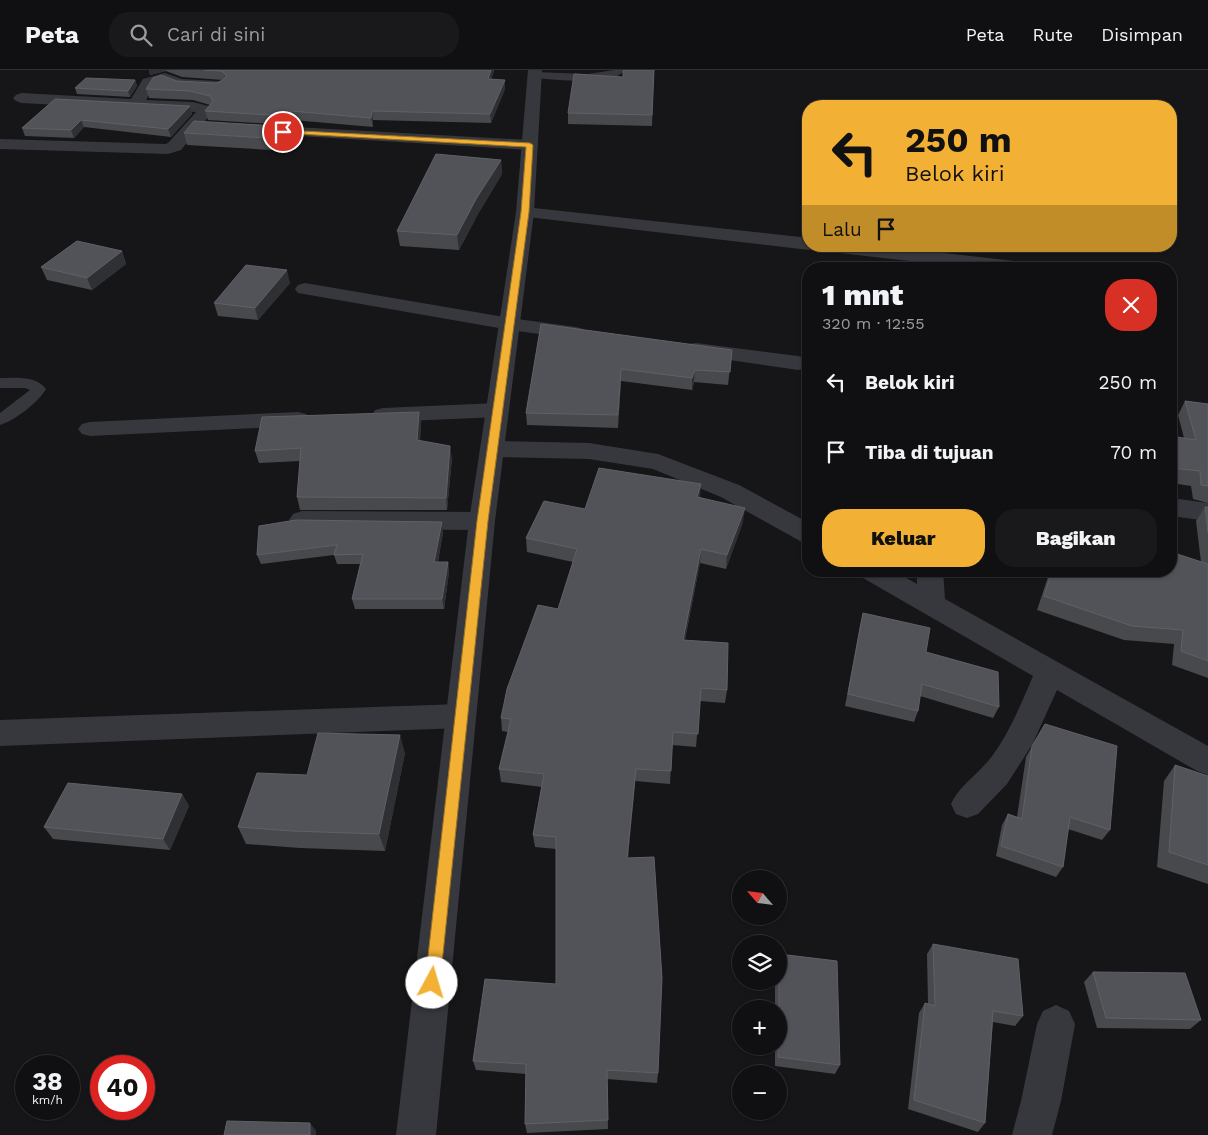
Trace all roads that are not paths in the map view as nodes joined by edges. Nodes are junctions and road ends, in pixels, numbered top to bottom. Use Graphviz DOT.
graph roads {
  1 [pos="618,72"];
  2 [pos="535,73"];
  3 [pos="219,85"];
  4 [pos="21,98"];
  5 [pos="136,104"];
  6 [pos="227,129"];
  7 [pos="0,144"];
  8 [pos="530,145"];
  9 [pos="525,212"];
  10 [pos="802,243"];
  11 [pos="883,252"];
  12 [pos="970,262"];
  13 [pos="305,289"];
  14 [pos="510,324"];
  15 [pos="597,335"];
  16 [pos="674,346"];
  17 [pos="798,363"];
  18 [pos="0,383"];
  19 [pos="498,410"];
  20 [pos="358,416"];
  21 [pos="318,418"];
  22 [pos="0,420"];
  23 [pos="90,429"];
  24 [pos="493,450"];
  25 [pos="1177,508"];
  26 [pos="1208,512"];
  27 [pos="302,520"];
  28 [pos="482,521"];
  29 [pos="802,531"];
  30 [pos="882,577"];
  31 [pos="930,577"];
  32 [pos="930,605"];
  33 [pos="1049,673"];
  34 [pos="460,716"];
  35 [pos="0,733"];
  36 [pos="1208,762"];
  37 [pos="967,804"];
  38 [pos="1056,1024"];
  39 [pos="416,1135"];
  40 [pos="1032,1135"];
  1 -- 2 [label="lane"];
  2 -- 8 [label="street"];
  3 -- 5 [label="street"];
  4 -- 5 [label="street"];
  5 -- 7 [label="street"];
  6 -- 8 [label="street"];
  8 -- 9 [label="street"];
  9 -- 10 [label="street"];
  9 -- 14 [label="street"];
  11 -- 12 [label="street"];
  13 -- 14 [label="street"];
  14 -- 15 [label="street"];
  14 -- 19 [label="street"];
  16 -- 17 [label="street"];
  18 -- 22 [label="lane"];
  19 -- 20 [label="street"];
  19 -- 24 [label="street"];
  21 -- 23 [label="street"];
  24 -- 28 [label="street"];
  24 -- 29 [label="street"];
  25 -- 26 [label="street"];
  27 -- 28 [label="street"];
  28 -- 34 [label="street"];
  30 -- 32 [label="street"];
  31 -- 32 [label="street"];
  32 -- 33 [label="street"];
  33 -- 36 [label="street"];
  33 -- 37 [label="street"];
  34 -- 35 [label="street"];
  34 -- 39 [label="street"];
  38 -- 40 [label="street"];
}
